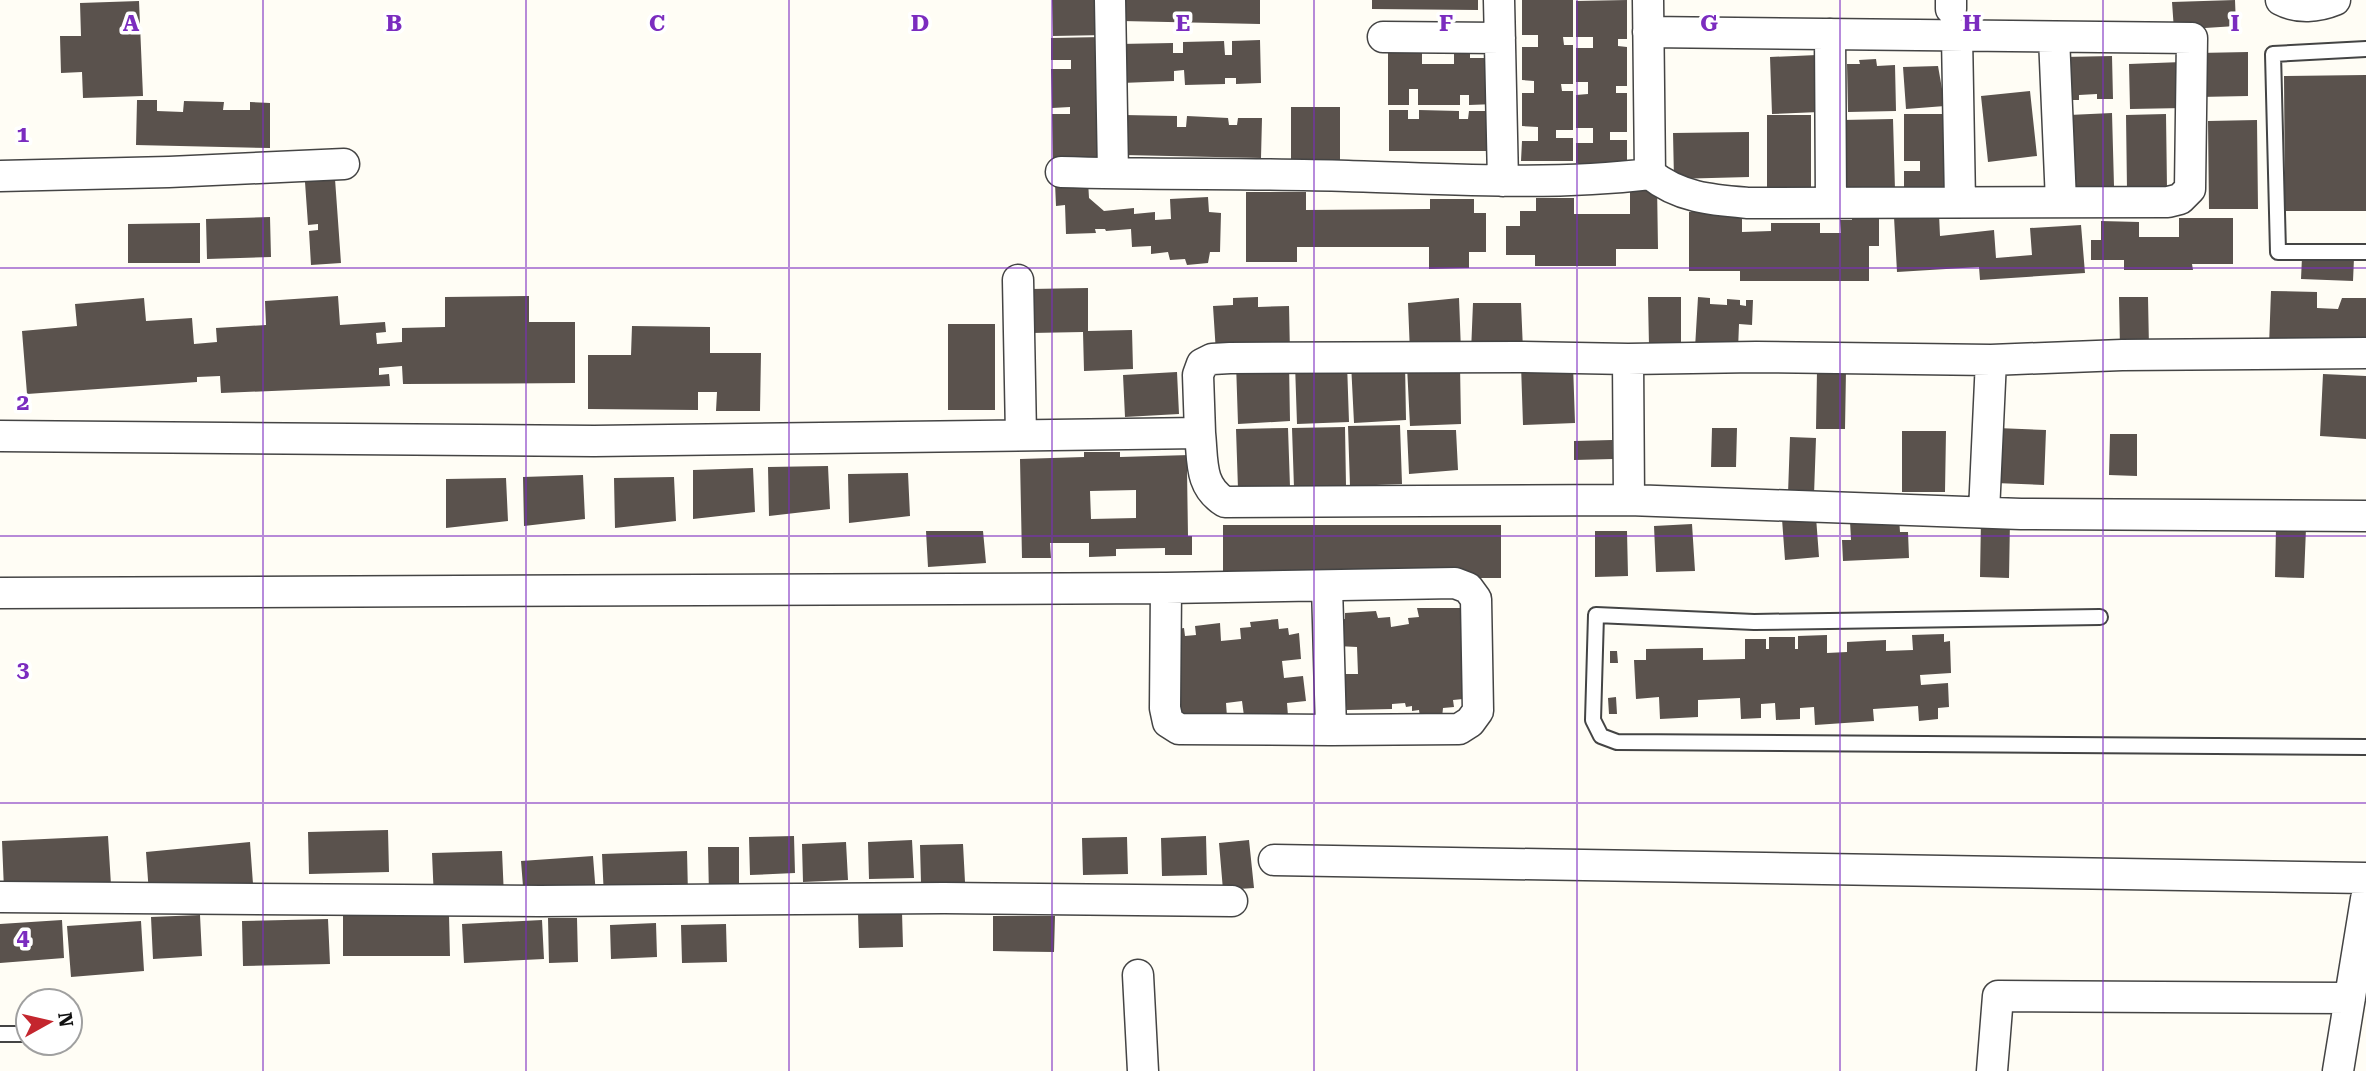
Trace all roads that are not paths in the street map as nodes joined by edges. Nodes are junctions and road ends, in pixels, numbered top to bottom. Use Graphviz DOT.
graph roads {
  1 [pos="1110,0"];
  2 [pos="1499,0"];
  3 [pos="1648,0"];
  4 [pos="2281,0"];
  5 [pos="2335,0"];
  6 [pos="1953,15"];
  7 [pos="1648,32"];
  8 [pos="1830,34"];
  9 [pos="1383,37"];
  10 [pos="2054,37"];
  11 [pos="1500,38"];
  12 [pos="2366,49"];
  13 [pos="344,164"];
  14 [pos="1061,172"];
  15 [pos="1113,173"];
  16 [pos="1650,174"];
  17 [pos="0,176"];
  18 [pos="1503,181"];
  19 [pos="1960,202"];
  20 [pos="2060,202"];
  21 [pos="1832,203"];
  22 [pos="2366,252"];
  23 [pos="1018,280"];
  24 [pos="2366,353"];
  25 [pos="1628,359"];
  26 [pos="1991,360"];
  27 [pos="1200,433"];
  28 [pos="1021,435"];
  29 [pos="0,436"];
  30 [pos="1629,500"];
  31 [pos="1984,512"];
  32 [pos="2366,516"];
  33 [pos="1327,586"];
  34 [pos="1166,588"];
  35 [pos="0,593"];
  36 [pos="2099,617"];
  37 [pos="1331,730"];
  38 [pos="2366,747"];
  39 [pos="1274,860"];
  40 [pos="2366,878"];
  41 [pos="0,897"];
  42 [pos="2366,899"];
  43 [pos="1232,901"];
  44 [pos="1138,975"];
  45 [pos="2350,998"];
  46 [pos="1143,1071"];
  47 [pos="1992,1071"];
  48 [pos="2338,1071"];
  1 -- 15 [label="street"];
  2 -- 11 [label="street"];
  3 -- 7 [label="street"];
  4 -- 5 [label="street"];
  6 -- 8 [label="street"];
  6 -- 10 [label="street"];
  6 -- 19 [label="street"];
  7 -- 8 [label="street"];
  7 -- 16 [label="street"];
  8 -- 21 [label="street"];
  9 -- 11 [label="street"];
  10 -- 20 [label="street"];
  10 -- 20 [label="street"];
  11 -- 18 [label="street"];
  12 -- 22 [label="lane"];
  13 -- 17 [label="street"];
  14 -- 15 [label="street"];
  15 -- 18 [label="street"];
  16 -- 18 [label="street"];
  16 -- 21 [label="street"];
  19 -- 20 [label="street"];
  19 -- 21 [label="street"];
  23 -- 28 [label="street"];
  24 -- 26 [label="street"];
  25 -- 26 [label="street"];
  25 -- 27 [label="street"];
  25 -- 30 [label="street"];
  26 -- 31 [label="street"];
  27 -- 28 [label="street"];
  27 -- 30 [label="street"];
  28 -- 29 [label="street"];
  30 -- 31 [label="street"];
  31 -- 32 [label="street"];
  33 -- 34 [label="street"];
  33 -- 37 [label="street"];
  33 -- 37 [label="street"];
  34 -- 35 [label="street"];
  34 -- 37 [label="street"];
  36 -- 38 [label="lane"];
  39 -- 40 [label="street"];
  41 -- 43 [label="street"];
  42 -- 45 [label="street"];
  44 -- 46 [label="street"];
  45 -- 47 [label="street"];
  45 -- 48 [label="street"];
}
